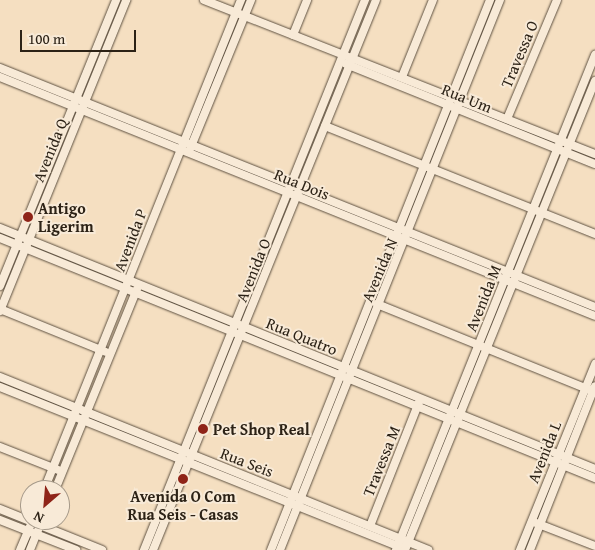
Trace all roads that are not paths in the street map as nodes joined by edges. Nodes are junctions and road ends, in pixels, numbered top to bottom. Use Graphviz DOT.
graph roads {
  1 [pos="116,0"];
  2 [pos="126,0"];
  3 [pos="204,0"];
  4 [pos="241,0"];
  5 [pos="251,0"];
  6 [pos="307,0"];
  7 [pos="365,0"];
  8 [pos="376,0"];
  9 [pos="433,0"];
  10 [pos="490,0"];
  11 [pos="500,0"];
  12 [pos="556,0"];
  13 [pos="236,13"];
  14 [pos="244,16"];
  15 [pos="107,22"];
  16 [pos="115,26"];
  17 [pos="293,35"];
  18 [pos="595,55"];
  19 [pos="342,57"];
  20 [pos="353,57"];
  21 [pos="349,66"];
  22 [pos="0,68"];
  23 [pos="0,77"];
  24 [pos="402,77"];
  25 [pos="209,78"];
  26 [pos="218,81"];
  27 [pos="595,81"];
  28 [pos="452,97"];
  29 [pos="461,101"];
  30 [pos="74,102"];
  31 [pos="448,105"];
  32 [pos="83,106"];
  33 [pos="458,109"];
  34 [pos="507,119"];
  35 [pos="325,126"];
  36 [pos="569,144"];
  37 [pos="192,145"];
  38 [pos="559,145"];
  39 [pos="182,146"];
  40 [pos="566,152"];
  41 [pos="188,153"];
  42 [pos="595,154"];
  43 [pos="595,164"];
  44 [pos="425,166"];
  45 [pos="434,170"];
  46 [pos="292,185"];
  47 [pos="300,189"];
  48 [pos="288,194"];
  49 [pos="297,197"];
  50 [pos="533,209"];
  51 [pos="542,213"];
  52 [pos="0,228"];
  53 [pos="400,229"];
  54 [pos="410,233"];
  55 [pos="595,234"];
  56 [pos="20,236"];
  57 [pos="397,237"];
  58 [pos="0,238"];
  59 [pos="28,240"];
  60 [pos="407,241"];
  61 [pos="17,245"];
  62 [pos="25,248"];
  63 [pos="508,272"];
  64 [pos="516,275"];
  65 [pos="505,280"];
  66 [pos="130,281"];
  67 [pos="138,284"];
  68 [pos="513,284"];
  69 [pos="0,286"];
  70 [pos="126,289"];
  71 [pos="135,293"];
  72 [pos="370,301"];
  73 [pos="379,305"];
  74 [pos="595,307"];
  75 [pos="0,310"];
  76 [pos="595,316"];
  77 [pos="235,324"];
  78 [pos="244,328"];
  79 [pos="232,332"];
  80 [pos="241,336"];
  81 [pos="479,345"];
  82 [pos="487,348"];
  83 [pos="101,350"];
  84 [pos="110,353"];
  85 [pos="595,364"];
  86 [pos="341,371"];
  87 [pos="350,375"];
  88 [pos="0,376"];
  89 [pos="0,386"];
  90 [pos="592,390"];
  91 [pos="419,402"];
  92 [pos="76,409"];
  93 [pos="451,411"];
  94 [pos="85,412"];
  95 [pos="459,414"];
  96 [pos="73,417"];
  97 [pos="82,421"];
  98 [pos="452,421"];
  99 [pos="0,447"];
  100 [pos="184,452"];
  101 [pos="558,454"];
  102 [pos="192,455"];
  103 [pos="567,457"];
  104 [pos="180,460"];
  105 [pos="555,462"];
  106 [pos="189,464"];
  107 [pos="564,466"];
  108 [pos="53,468"];
  109 [pos="595,469"];
  110 [pos="62,472"];
  111 [pos="595,478"];
  112 [pos="48,480"];
  113 [pos="59,480"];
  114 [pos="293,494"];
  115 [pos="301,498"];
  116 [pos="289,503"];
  117 [pos="298,506"];
  118 [pos="0,509"];
  119 [pos="20,516"];
  120 [pos="0,520"];
  121 [pos="532,522"];
  122 [pos="540,525"];
  123 [pos="370,526"];
  124 [pos="38,530"];
  125 [pos="57,530"];
  126 [pos="28,531"];
  127 [pos="37,534"];
  128 [pos="405,540"];
  129 [pos="595,546"];
  130 [pos="397,548"];
  131 [pos="20,550"];
  132 [pos="30,550"];
  133 [pos="76,550"];
  134 [pos="102,550"];
  135 [pos="144,550"];
  136 [pos="153,550"];
  137 [pos="270,550"];
  138 [pos="280,550"];
  139 [pos="406,550"];
  140 [pos="428,550"];
  141 [pos="520,550"];
  142 [pos="530,550"];
  1 -- 15 [label="street, Avenida Q"];
  2 -- 16 [label="street, Avenida Q"];
  3 -- 13 [label="street, Rua Um"];
  4 -- 13 [label="street, Avenida P"];
  5 -- 14 [label="street"];
  6 -- 17 [label="street"];
  7 -- 19 [label="street, Avenida O"];
  8 -- 20 [label="street, Avenida O"];
  9 -- 24 [label="street"];
  10 -- 28 [label="street, Avenida N"];
  11 -- 29 [label="street, Avenida N"];
  12 -- 34 [label="street, Travessa O"];
  13 -- 14 [label="street, Rua Um"];
  13 -- 25 [label="street, Avenida P"];
  14 -- 17 [label="street, Rua Um"];
  14 -- 26 [label="street"];
  15 -- 16 [label="street"];
  15 -- 30 [label="street, Avenida Q"];
  16 -- 32 [label="street, Avenida Q"];
  17 -- 19 [label="street, Rua Um"];
  18 -- 38 [label="street, Avenida M"];
  19 -- 20 [label="street, Rua Um"];
  19 -- 21 [label="street, Rua Um"];
  19 -- 46 [label="street, Avenida O"];
  20 -- 21 [label="street, Avenida O"];
  20 -- 24 [label="street, Rua Um"];
  21 -- 31 [label="street, Rua Um"];
  21 -- 35 [label="street, Avenida O"];
  22 -- 30 [label="street, Rua Dois"];
  23 -- 30 [label="street, Rua Dois"];
  24 -- 28 [label="street, Rua Um"];
  25 -- 26 [label="street"];
  25 -- 39 [label="street, Avenida P"];
  26 -- 37 [label="street"];
  27 -- 36 [label="street, Avenida M"];
  28 -- 29 [label="street, Rua Um"];
  28 -- 31 [label="street, Avenida N"];
  29 -- 33 [label="street, Avenida N"];
  29 -- 34 [label="street, Rua Um"];
  30 -- 32 [label="street, Rua Dois"];
  30 -- 56 [label="street, Avenida Q"];
  31 -- 33 [label="street, Rua Um"];
  31 -- 44 [label="street, Avenida N"];
  32 -- 39 [label="street, Rua Dois"];
  32 -- 59 [label="street, Avenida Q"];
  33 -- 38 [label="street, Rua Um"];
  33 -- 45 [label="street, Avenida N"];
  34 -- 38 [label="street, Rua Um"];
  35 -- 44 [label="street"];
  35 -- 47 [label="street, Avenida O"];
  36 -- 38 [label="street, Rua Um"];
  36 -- 40 [label="street, Avenida M"];
  36 -- 42 [label="street, Rua Um"];
  37 -- 39 [label="street, Rua Dois"];
  37 -- 41 [label="street"];
  37 -- 46 [label="street, Rua Dois"];
  38 -- 40 [label="street, Rua Um"];
  38 -- 50 [label="street, Avenida M"];
  39 -- 41 [label="street, Rua Dois"];
  39 -- 66 [label="street, Avenida P"];
  40 -- 43 [label="street, Rua Um"];
  40 -- 51 [label="street, Avenida M"];
  41 -- 48 [label="street, Rua Dois"];
  44 -- 45 [label="street"];
  44 -- 53 [label="street, Avenida N"];
  45 -- 50 [label="street"];
  45 -- 54 [label="street, Avenida N"];
  46 -- 47 [label="street, Rua Dois"];
  46 -- 48 [label="street, Avenida O"];
  47 -- 49 [label="street, Avenida O"];
  47 -- 53 [label="street, Rua Dois"];
  48 -- 49 [label="street, Rua Dois"];
  48 -- 77 [label="street, Avenida O"];
  49 -- 57 [label="street, Rua Dois"];
  49 -- 78 [label="street, Avenida O"];
  50 -- 51 [label="street"];
  50 -- 63 [label="street, Avenida M"];
  51 -- 55 [label="street"];
  51 -- 64 [label="street, Avenida M"];
  52 -- 56 [label="street, Rua Quatro"];
  53 -- 54 [label="street, Rua Dois"];
  53 -- 57 [label="street, Avenida N"];
  54 -- 60 [label="street, Avenida N"];
  54 -- 63 [label="street, Rua Dois"];
  56 -- 59 [label="street, Rua Quatro"];
  56 -- 61 [label="street, Avenida Q"];
  57 -- 60 [label="street, Rua Dois"];
  57 -- 72 [label="street, Avenida N"];
  58 -- 61 [label="street, Rua Quatro"];
  59 -- 62 [label="street, Avenida Q"];
  59 -- 66 [label="street, Rua Quatro"];
  60 -- 65 [label="street, Rua Dois"];
  60 -- 73 [label="street, Avenida N"];
  61 -- 62 [label="street, Rua Quatro"];
  61 -- 69 [label="street, Avenida Q"];
  62 -- 70 [label="street, Rua Quatro"];
  62 -- 75 [label="street, Avenida Q"];
  63 -- 64 [label="street, Rua Dois"];
  63 -- 65 [label="street, Avenida M"];
  64 -- 68 [label="street, Avenida M"];
  64 -- 74 [label="street, Rua Dois"];
  65 -- 68 [label="street, Rua Dois"];
  65 -- 81 [label="street, Avenida M"];
  66 -- 67 [label="street, Rua Quatro"];
  66 -- 70 [label="street, Avenida P"];
  67 -- 71 [label="street, Avenida P"];
  67 -- 77 [label="street, Rua Quatro"];
  68 -- 76 [label="street, Rua Dois"];
  68 -- 82 [label="street, Avenida M"];
  70 -- 71 [label="street, Rua Quatro"];
  70 -- 83 [label="street, Avenida P"];
  71 -- 79 [label="street, Rua Quatro"];
  71 -- 84 [label="street, Avenida P"];
  72 -- 73 [label="street"];
  72 -- 86 [label="street, Avenida N"];
  73 -- 81 [label="street"];
  73 -- 87 [label="street, Avenida N"];
  75 -- 83 [label="street"];
  77 -- 78 [label="street, Rua Quatro"];
  77 -- 79 [label="street, Avenida O"];
  78 -- 80 [label="street, Avenida O"];
  78 -- 86 [label="street, Rua Quatro"];
  79 -- 80 [label="street, Rua Quatro"];
  79 -- 100 [label="street, Avenida O"];
  80 -- 86 [label="street, Rua Quatro"];
  80 -- 102 [label="street, Avenida O"];
  81 -- 82 [label="street"];
  81 -- 93 [label="street, Avenida M"];
  82 -- 90 [label="street"];
  82 -- 95 [label="street, Avenida M"];
  83 -- 84 [label="street"];
  83 -- 92 [label="street, Avenida P"];
  84 -- 94 [label="street, Avenida P"];
  85 -- 90 [label="street, Avenida L"];
  86 -- 87 [label="street, Rua Quatro"];
  86 -- 114 [label="street, Avenida N"];
  87 -- 91 [label="street, Rua Quatro"];
  87 -- 115 [label="street, Avenida N"];
  88 -- 92 [label="street, Rua Seis"];
  89 -- 96 [label="street, Rua Seis"];
  90 -- 101 [label="street, Avenida L"];
  90 -- 103 [label="street, Avenida L"];
  91 -- 93 [label="street, Rua Quatro"];
  91 -- 98 [label="street, Rua Quatro"];
  91 -- 123 [label="street, Travessa M"];
  92 -- 94 [label="street, Rua Seis"];
  92 -- 96 [label="street, Avenida P"];
  93 -- 95 [label="street, Rua Quatro"];
  93 -- 98 [label="street, Avenida M"];
  94 -- 97 [label="street, Avenida P"];
  94 -- 100 [label="street, Rua Seis"];
  95 -- 98 [label="street, Avenida M"];
  95 -- 101 [label="street, Rua Quatro"];
  96 -- 97 [label="street, Rua Seis"];
  96 -- 108 [label="street, Avenida P"];
  97 -- 104 [label="street, Rua Seis"];
  97 -- 110 [label="street, Avenida P"];
  98 -- 105 [label="street, Rua Quatro"];
  98 -- 128 [label="street, Avenida M"];
  99 -- 108 [label="street"];
  100 -- 102 [label="street, Rua Seis"];
  100 -- 104 [label="street, Avenida O"];
  101 -- 103 [label="street, Rua Quatro"];
  101 -- 105 [label="street, Avenida L"];
  102 -- 106 [label="street, Avenida O"];
  102 -- 114 [label="street, Rua Seis"];
  103 -- 107 [label="street, Avenida L"];
  103 -- 109 [label="street, Rua Quatro"];
  104 -- 106 [label="street, Rua Seis"];
  104 -- 135 [label="street, Avenida O"];
  105 -- 107 [label="street, Rua Quatro"];
  105 -- 121 [label="street, Avenida L"];
  106 -- 116 [label="street, Rua Seis"];
  106 -- 136 [label="street, Avenida O"];
  107 -- 111 [label="street, Rua Quatro"];
  107 -- 122 [label="street, Avenida L"];
  108 -- 110 [label="street"];
  108 -- 112 [label="street, Avenida P"];
  110 -- 113 [label="street, Avenida P"];
  114 -- 115 [label="street, Rua Seis"];
  114 -- 116 [label="street, Avenida N"];
  115 -- 117 [label="street, Avenida N"];
  115 -- 123 [label="street, Rua Seis"];
  116 -- 117 [label="street, Rua Seis"];
  116 -- 137 [label="street, Avenida N"];
  117 -- 130 [label="street, Rua Seis"];
  117 -- 138 [label="street, Avenida N"];
  118 -- 119 [label="street"];
  120 -- 126 [label="street"];
  121 -- 122 [label="street"];
  121 -- 141 [label="street, Avenida L"];
  122 -- 129 [label="street"];
  122 -- 142 [label="street, Avenida L"];
  123 -- 128 [label="street, Rua Seis"];
  124 -- 127 [label="street"];
  125 -- 134 [label="street"];
  126 -- 127 [label="street"];
  126 -- 131 [label="street"];
  127 -- 132 [label="street"];
  127 -- 133 [label="street"];
  128 -- 130 [label="street, Avenida M"];
  128 -- 139 [label="street, Avenida M"];
  128 -- 140 [label="street, Rua Seis"];
  130 -- 139 [label="street, Rua Seis"];
}
